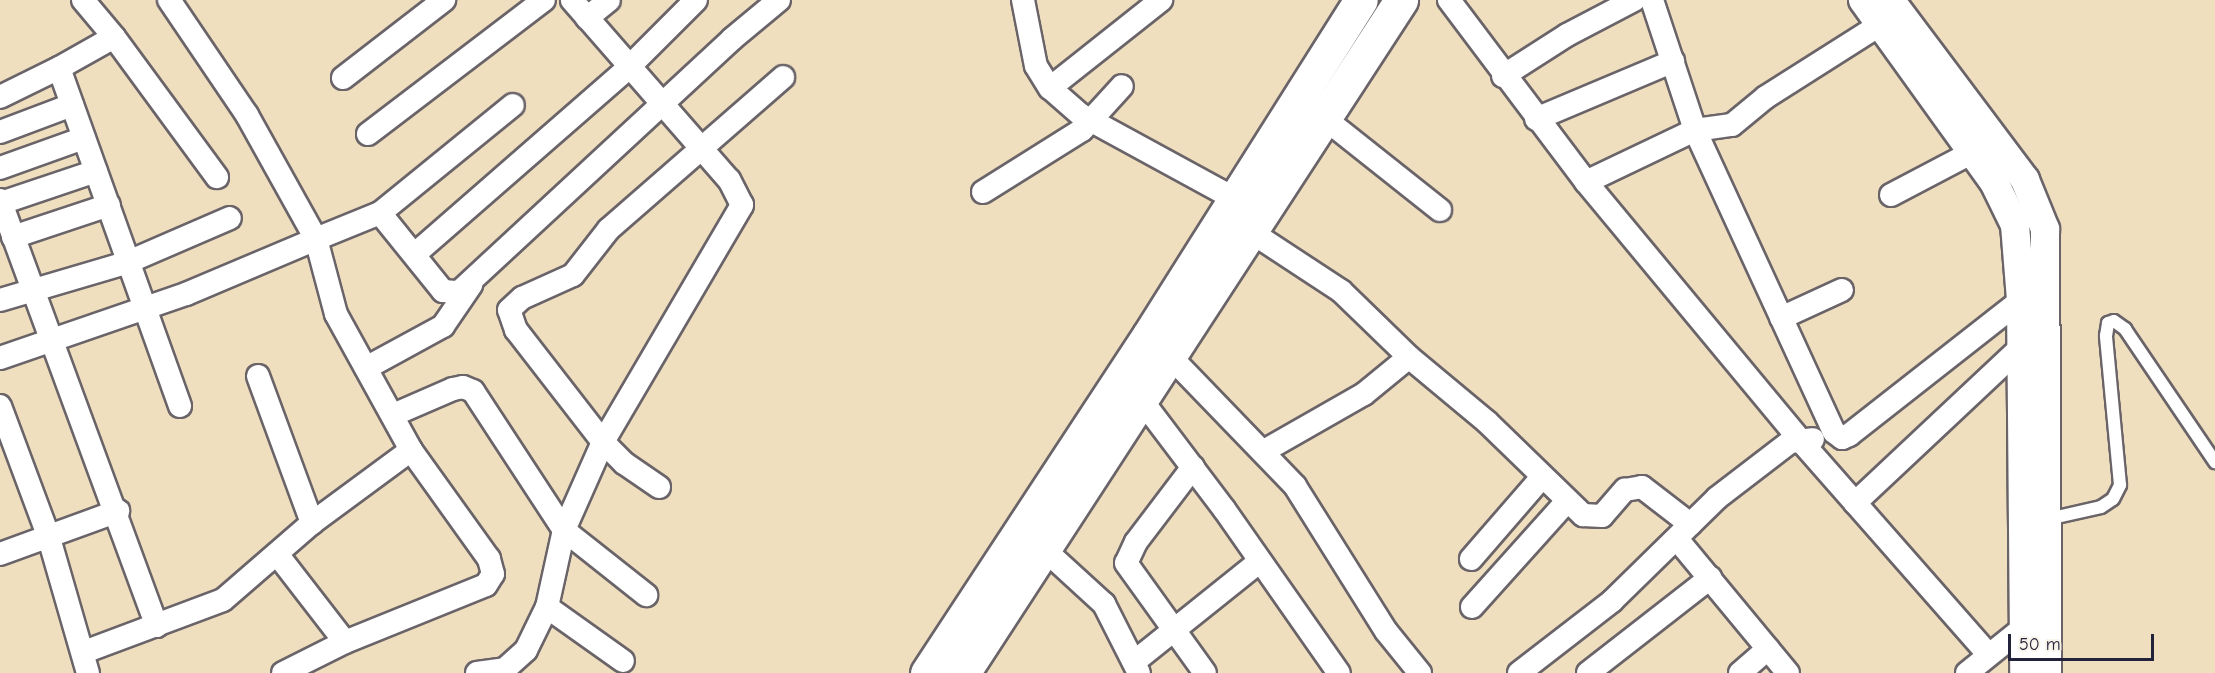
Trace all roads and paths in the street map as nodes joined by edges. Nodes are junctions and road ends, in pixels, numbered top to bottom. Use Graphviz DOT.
graph roads {
  1 [pos="83,0"];
  2 [pos="169,0"];
  3 [pos="444,0"];
  4 [pos="544,0"];
  5 [pos="572,0"];
  6 [pos="609,0"];
  7 [pos="696,0"];
  8 [pos="779,0"];
  9 [pos="1023,0"];
  10 [pos="1161,0"];
  11 [pos="1401,0"];
  12 [pos="1449,0"];
  13 [pos="1634,0"];
  14 [pos="1652,0"];
  15 [pos="1863,0"];
  16 [pos="1359,1"];
  17 [pos="1885,12"];
  18 [pos="587,18"];
  19 [pos="114,37"];
  20 [pos="1673,61"];
  21 [pos="59,68"];
  22 [pos="628,68"];
  23 [pos="1503,76"];
  24 [pos="783,77"];
  25 [pos="343,78"];
  26 [pos="1122,86"];
  27 [pos="1050,88"];
  28 [pos="0,97"];
  29 [pos="72,105"];
  30 [pos="513,105"];
  31 [pos="661,105"];
  32 [pos="1324,118"];
  33 [pos="1536,119"];
  34 [pos="1092,121"];
  35 [pos="1695,130"];
  36 [pos="0,132"];
  37 [pos="368,134"];
  38 [pos="84,138"];
  39 [pos="698,147"];
  40 [pos="1973,152"];
  41 [pos="0,168"];
  42 [pos="96,171"];
  43 [pos="217,177"];
  44 [pos="1586,182"];
  45 [pos="983,192"];
  46 [pos="1891,195"];
  47 [pos="0,201"];
  48 [pos="108,205"];
  49 [pos="1440,210"];
  50 [pos="380,213"];
  51 [pos="1236,215"];
  52 [pos="230,218"];
  53 [pos="13,237"];
  54 [pos="316,238"];
  55 [pos="415,254"];
  56 [pos="126,263"];
  57 [pos="474,281"];
  58 [pos="1842,290"];
  59 [pos="33,291"];
  60 [pos="0,300"];
  61 [pos="2021,300"];
  62 [pos="145,308"];
  63 [pos="1780,318"];
  64 [pos="50,341"];
  65 [pos="1160,346"];
  66 [pos="2021,347"];
  67 [pos="1409,357"];
  68 [pos="0,358"];
  69 [pos="366,368"];
  70 [pos="258,376"];
  71 [pos="1140,398"];
  72 [pos="0,406"];
  73 [pos="180,406"];
  74 [pos="393,415"];
  75 [pos="1842,438"];
  76 [pos="1799,440"];
  77 [pos="603,442"];
  78 [pos="411,450"];
  79 [pos="1264,451"];
  80 [pos="2215,462"];
  81 [pos="1193,467"];
  82 [pos="1542,477"];
  83 [pos="659,487"];
  84 [pos="1567,501"];
  85 [pos="1855,503"];
  86 [pos="118,511"];
  87 [pos="2048,519"];
  88 [pos="312,523"];
  89 [pos="564,530"];
  90 [pos="1684,531"];
  91 [pos="50,538"];
  92 [pos="1032,538"];
  93 [pos="0,554"];
  94 [pos="277,554"];
  95 [pos="1471,559"];
  96 [pos="1260,561"];
  97 [pos="1710,578"];
  98 [pos="646,595"];
  99 [pos="547,607"];
  100 [pos="1472,607"];
  101 [pos="2048,609"];
  102 [pos="157,626"];
  103 [pos="2025,626"];
  104 [pos="1172,629"];
  105 [pos="345,642"];
  106 [pos="1768,650"];
  107 [pos="1988,654"];
  108 [pos="623,661"];
  109 [pos="86,662"];
  110 [pos="1137,667"];
  111 [pos="283,673"];
  112 [pos="477,673"];
  113 [pos="927,673"];
  114 [pos="963,673"];
  115 [pos="1205,673"];
  116 [pos="1339,673"];
  117 [pos="1420,673"];
  118 [pos="1519,673"];
  119 [pos="1588,673"];
  120 [pos="1740,673"];
  121 [pos="1788,673"];
  122 [pos="1967,673"];
  123 [pos="2024,673"];
  124 [pos="2047,673"];
  1 -- 19 [label="street"];
  2 -- 54 [label="street"];
  3 -- 25 [label="street"];
  4 -- 37 [label="street"];
  5 -- 18 [label="street"];
  6 -- 18 [label="street"];
  7 -- 22 [label="street"];
  8 -- 31 [label="street"];
  9 -- 27 [label="street"];
  10 -- 27 [label="street"];
  11 -- 32 [label="main road"];
  12 -- 23 [label="street"];
  13 -- 23 [label="street"];
  14 -- 20 [label="street"];
  15 -- 17 [label="street"];
  16 -- 51 [label="main road"];
  17 -- 35 [label="street"];
  17 -- 40 [label="street"];
  17 -- 87 [label="street"];
  18 -- 22 [label="street"];
  19 -- 21 [label="street"];
  19 -- 43 [label="street"];
  20 -- 33 [label="street"];
  20 -- 35 [label="street"];
  21 -- 28 [label="street"];
  21 -- 29 [label="street"];
  22 -- 31 [label="street"];
  22 -- 55 [label="street"];
  23 -- 33 [label="street"];
  24 -- 39 [label="street"];
  26 -- 34 [label="street"];
  27 -- 34 [label="street"];
  29 -- 36 [label="street"];
  29 -- 38 [label="street"];
  30 -- 50 [label="street"];
  31 -- 39 [label="street"];
  31 -- 57 [label="street"];
  32 -- 49 [label="street"];
  32 -- 51 [label="main road"];
  33 -- 44 [label="street"];
  34 -- 45 [label="street"];
  34 -- 51 [label="street"];
  35 -- 44 [label="street"];
  35 -- 63 [label="street"];
  38 -- 41 [label="street"];
  38 -- 42 [label="street"];
  39 -- 77 [label="street"];
  39 -- 77 [label="street"];
  40 -- 46 [label="street"];
  40 -- 61 [label="street"];
  42 -- 47 [label="street"];
  42 -- 48 [label="street"];
  44 -- 76 [label="street"];
  47 -- 53 [label="street"];
  48 -- 53 [label="street"];
  48 -- 56 [label="street"];
  50 -- 54 [label="street"];
  50 -- 55 [label="street"];
  51 -- 65 [label="main road"];
  51 -- 67 [label="street"];
  52 -- 56 [label="street"];
  53 -- 59 [label="street"];
  54 -- 62 [label="street"];
  54 -- 69 [label="street"];
  55 -- 57 [label="street"];
  56 -- 59 [label="street"];
  56 -- 62 [label="street"];
  57 -- 69 [label="street"];
  58 -- 63 [label="street"];
  59 -- 60 [label="street"];
  59 -- 64 [label="street"];
  61 -- 66 [label="street"];
  61 -- 75 [label="street"];
  62 -- 64 [label="street"];
  62 -- 73 [label="street"];
  63 -- 75 [label="street"];
  64 -- 68 [label="street"];
  64 -- 86 [label="street"];
  65 -- 71 [label="main road"];
  65 -- 79 [label="street"];
  65 -- 92 [label="main road"];
  66 -- 85 [label="street"];
  66 -- 103 [label="street"];
  67 -- 79 [label="street"];
  67 -- 82 [label="street"];
  69 -- 74 [label="street"];
  70 -- 88 [label="street"];
  71 -- 81 [label="street"];
  71 -- 92 [label="main road"];
  72 -- 91 [label="street"];
  74 -- 78 [label="street"];
  74 -- 89 [label="street"];
  75 -- 76 [label="street"];
  76 -- 85 [label="street"];
  76 -- 90 [label="street"];
  77 -- 83 [label="street"];
  77 -- 89 [label="street"];
  78 -- 88 [label="street"];
  78 -- 105 [label="street"];
  79 -- 117 [label="street"];
  80 -- 87 [label="lane"];
  81 -- 96 [label="street"];
  81 -- 104 [label="street"];
  82 -- 84 [label="street"];
  82 -- 95 [label="street"];
  84 -- 90 [label="street"];
  84 -- 100 [label="street"];
  85 -- 107 [label="street"];
  86 -- 91 [label="street"];
  86 -- 102 [label="street"];
  87 -- 101 [label="street"];
  88 -- 94 [label="street"];
  89 -- 98 [label="street"];
  89 -- 99 [label="street"];
  90 -- 97 [label="street"];
  90 -- 118 [label="street"];
  91 -- 93 [label="street"];
  91 -- 109 [label="street"];
  92 -- 110 [label="street"];
  92 -- 113 [label="main road"];
  92 -- 114 [label="main road"];
  94 -- 102 [label="street"];
  94 -- 105 [label="street"];
  96 -- 104 [label="street"];
  96 -- 116 [label="street"];
  97 -- 106 [label="street"];
  97 -- 119 [label="street"];
  99 -- 108 [label="street"];
  99 -- 112 [label="street"];
  101 -- 103 [label="street"];
  101 -- 124 [label="street"];
  102 -- 109 [label="street"];
  103 -- 107 [label="street"];
  103 -- 123 [label="street"];
  104 -- 110 [label="street"];
  104 -- 115 [label="street"];
  105 -- 111 [label="street"];
  106 -- 120 [label="street"];
  106 -- 121 [label="street"];
  107 -- 122 [label="street"];
}
